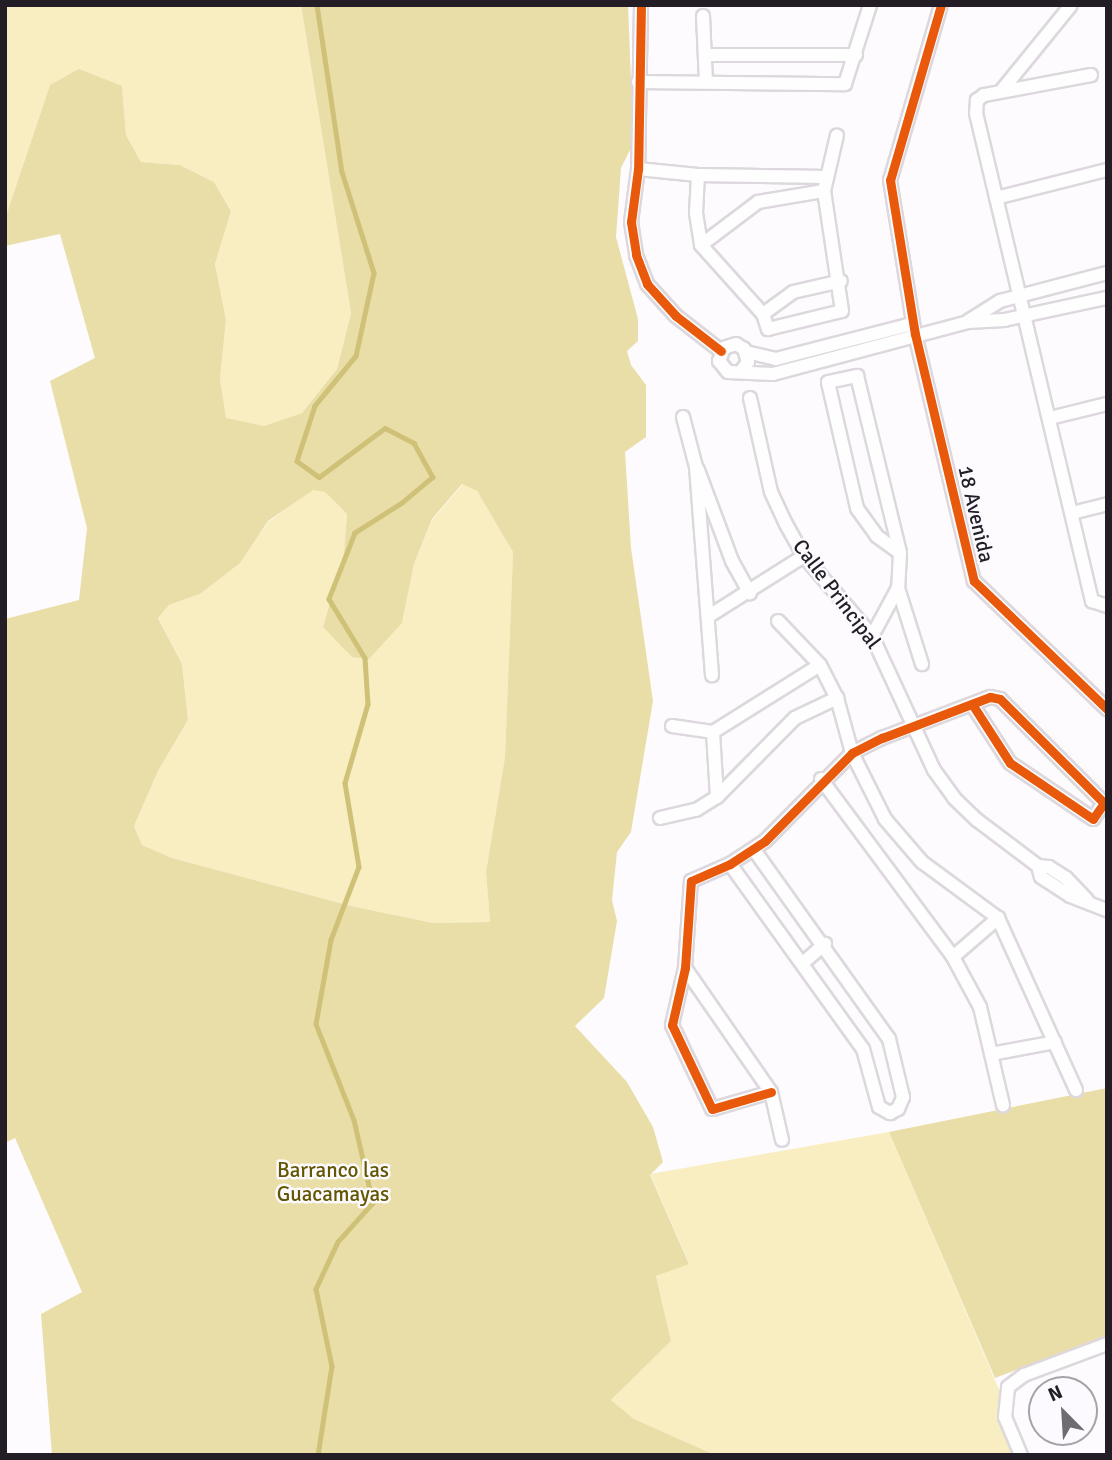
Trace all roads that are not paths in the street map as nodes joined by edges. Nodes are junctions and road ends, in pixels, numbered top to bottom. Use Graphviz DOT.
graph roads {
  1 [pos="641,5"];
  2 [pos="870,5"];
  3 [pos="941,5"];
  4 [pos="1071,5"];
  5 [pos="703,16"];
  6 [pos="705,55"];
  7 [pos="856,55"];
  8 [pos="1091,75"];
  9 [pos="638,82"];
  10 [pos="706,82"];
  11 [pos="1002,90"];
  12 [pos="837,135"];
  13 [pos="638,169"];
  14 [pos="1107,170"];
  15 [pos="698,175"];
  16 [pos="827,177"];
  17 [pos="824,191"];
  18 [pos="996,198"];
  19 [pos="701,245"];
  20 [pos="1107,273"];
  21 [pos="841,281"];
  22 [pos="1022,295"];
  23 [pos="1107,298"];
  24 [pos="764,314"];
  25 [pos="1027,315"];
  26 [pos="968,321"];
  27 [pos="913,325"];
  28 [pos="721,351"];
  29 [pos="747,352"];
  30 [pos="742,370"];
  31 [pos="750,398"];
  32 [pos="1107,404"];
  33 [pos="683,417"];
  34 [pos="1050,418"];
  35 [pos="696,467"];
  36 [pos="1107,504"];
  37 [pos="1072,513"];
  38 [pos="900,553"];
  39 [pos="804,555"];
  40 [pos="898,587"];
  41 [pos="750,593"];
  42 [pos="1107,597"];
  43 [pos="1092,601"];
  44 [pos="1107,606"];
  45 [pos="709,616"];
  46 [pos="778,621"];
  47 [pos="872,636"];
  48 [pos="922,664"];
  49 [pos="820,665"];
  50 [pos="712,675"];
  51 [pos="836,698"];
  52 [pos="972,704"];
  53 [pos="1107,709"];
  54 [pos="672,726"];
  55 [pos="916,726"];
  56 [pos="713,732"];
  57 [pos="852,753"];
  58 [pos="821,779"];
  59 [pos="717,797"];
  60 [pos="660,818"];
  61 [pos="754,850"];
  62 [pos="730,864"];
  63 [pos="1107,910"];
  64 [pos="998,918"];
  65 [pos="825,944"];
  66 [pos="954,957"];
  67 [pos="804,962"];
  68 [pos="685,968"];
  69 [pos="1055,1042"];
  70 [pos="991,1054"];
  71 [pos="1076,1090"];
  72 [pos="771,1092"];
  73 [pos="1003,1105"];
  74 [pos="782,1140"];
  75 [pos="1106,1348"];
  76 [pos="1021,1455"];
  1 -- 9 [label="street"];
  2 -- 7 [label="street"];
  3 -- 27 [label="street, 18 Avenida"];
  4 -- 11 [label="street"];
  5 -- 6 [label="street"];
  6 -- 7 [label="street"];
  6 -- 10 [label="street"];
  7 -- 10 [label="street"];
  8 -- 11 [label="street"];
  9 -- 10 [label="street"];
  9 -- 13 [label="street"];
  11 -- 18 [label="street"];
  12 -- 16 [label="street"];
  13 -- 15 [label="street"];
  13 -- 28 [label="street"];
  14 -- 18 [label="street"];
  15 -- 16 [label="street"];
  15 -- 19 [label="street"];
  16 -- 17 [label="street"];
  17 -- 19 [label="street"];
  17 -- 21 [label="street"];
  18 -- 22 [label="street"];
  19 -- 24 [label="street"];
  20 -- 22 [label="street"];
  21 -- 24 [label="street"];
  21 -- 24 [label="street"];
  22 -- 25 [label="street"];
  22 -- 26 [label="street"];
  23 -- 25 [label="street"];
  25 -- 26 [label="street"];
  25 -- 34 [label="street"];
  26 -- 27 [label="street"];
  27 -- 29 [label="street"];
  27 -- 30 [label="street"];
  27 -- 53 [label="street, 18 Avenida"];
  28 -- 29 [label="street"];
  28 -- 30 [label="street"];
  29 -- 30 [label="street"];
  31 -- 39 [label="street, Calle Principal"];
  32 -- 34 [label="street"];
  33 -- 35 [label="street"];
  34 -- 37 [label="street"];
  35 -- 41 [label="street"];
  35 -- 45 [label="street"];
  36 -- 37 [label="street"];
  37 -- 43 [label="street"];
  38 -- 38 [label="street"];
  38 -- 40 [label="street"];
  39 -- 41 [label="street"];
  39 -- 47 [label="street, Calle Principal"];
  40 -- 47 [label="street"];
  40 -- 48 [label="street"];
  41 -- 45 [label="street"];
  42 -- 43 [label="street"];
  43 -- 44 [label="street"];
  45 -- 50 [label="street"];
  46 -- 49 [label="street"];
  47 -- 55 [label="street, Calle Principal"];
  49 -- 51 [label="street"];
  49 -- 56 [label="street"];
  51 -- 57 [label="street"];
  51 -- 59 [label="street"];
  52 -- 52 [label="street"];
  52 -- 55 [label="street"];
  54 -- 56 [label="street"];
  55 -- 57 [label="street"];
  55 -- 63 [label="street, Calle Principal"];
  56 -- 59 [label="street"];
  57 -- 58 [label="street"];
  57 -- 64 [label="street"];
  58 -- 61 [label="street"];
  58 -- 66 [label="street"];
  59 -- 60 [label="street"];
  61 -- 62 [label="street"];
  61 -- 65 [label="street"];
  62 -- 67 [label="street"];
  62 -- 68 [label="street"];
  64 -- 66 [label="street"];
  64 -- 69 [label="street"];
  65 -- 67 [label="street"];
  65 -- 67 [label="street"];
  66 -- 70 [label="street"];
  68 -- 72 [label="street"];
  68 -- 72 [label="street"];
  69 -- 70 [label="street"];
  69 -- 71 [label="street"];
  70 -- 73 [label="street"];
  72 -- 74 [label="street"];
  75 -- 76 [label="street"];
}
